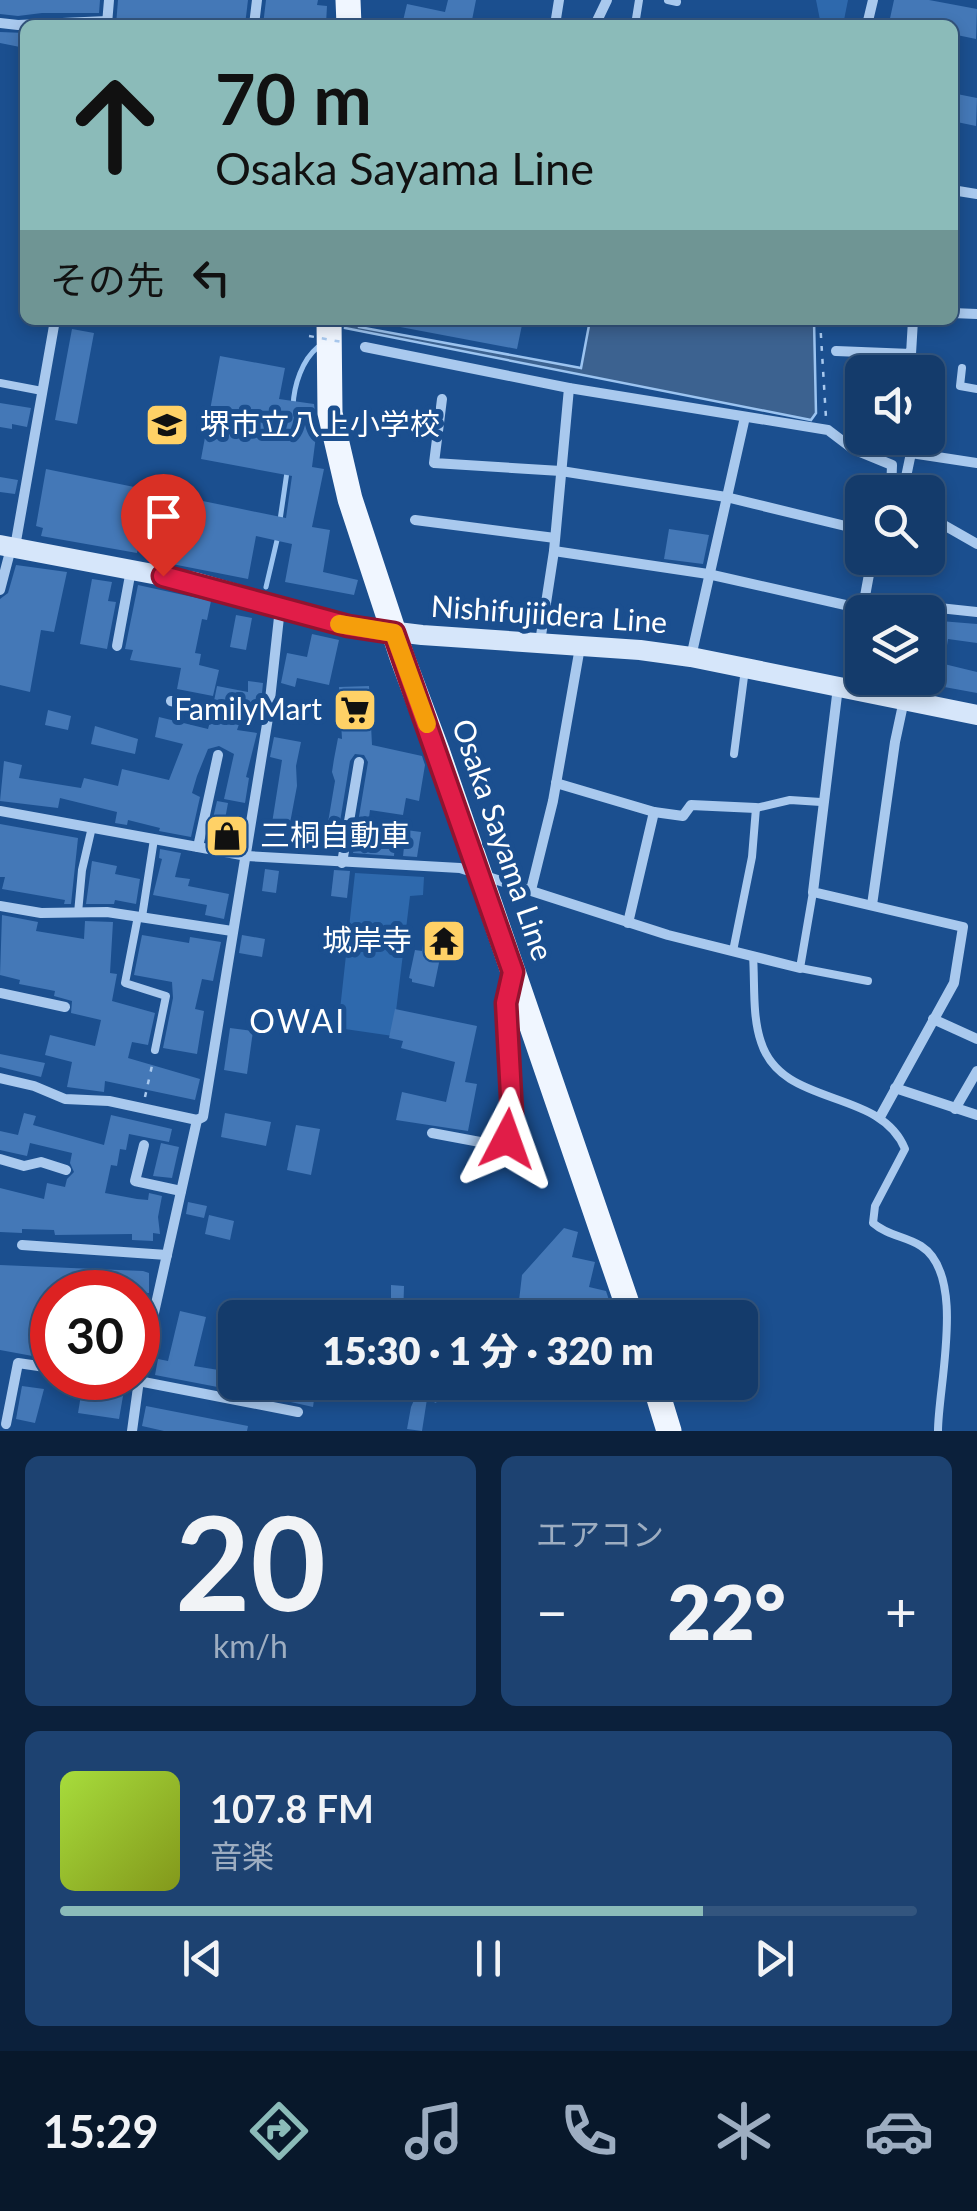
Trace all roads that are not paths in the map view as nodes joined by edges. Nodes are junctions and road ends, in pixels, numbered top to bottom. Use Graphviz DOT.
graph roads {
  1 [pos="54,325"];
  2 [pos="913,325"];
  3 [pos="327,333"];
  4 [pos="366,347"];
  5 [pos="836,350"];
  6 [pos="962,368"];
  7 [pos="0,383"];
  8 [pos="569,388"];
  9 [pos="977,389"];
  10 [pos="42,391"];
  11 [pos="442,399"];
  12 [pos="744,417"];
  13 [pos="977,462"];
  14 [pos="561,471"];
  15 [pos="892,475"];
  16 [pos="906,475"];
  17 [pos="726,497"];
  18 [pos="415,520"];
  19 [pos="845,526"];
  20 [pos="945,526"];
  21 [pos="554,544"];
  22 [pos="977,544"];
  23 [pos="9,547"];
  24 [pos="132,569"];
  25 [pos="708,574"];
  26 [pos="0,590"];
  27 [pos="845,605"];
  28 [pos="280,606"];
  29 [pos="945,611"];
  30 [pos="977,612"];
  31 [pos="394,633"];
  32 [pos="540,642"];
  33 [pos="580,645"];
  34 [pos="117,646"];
  35 [pos="691,657"];
  36 [pos="746,668"];
  37 [pos="845,688"];
  38 [pos="883,695"];
  39 [pos="904,699"];
  40 [pos="171,701"];
  41 [pos="269,708"];
  42 [pos="977,716"];
  43 [pos="734,754"];
  44 [pos="218,755"];
  45 [pos="358,762"];
  46 [pos="556,783"];
  47 [pos="821,802"];
  48 [pos="756,808"];
  49 [pos="0,811"];
  50 [pos="654,812"];
  51 [pos="92,827"];
  52 [pos="154,838"];
  53 [pos="198,847"];
  54 [pos="247,856"];
  55 [pos="342,862"];
  56 [pos="478,873"];
  57 [pos="531,890"];
  58 [pos="812,892"];
  59 [pos="872,905"];
  60 [pos="0,906"];
  61 [pos="78,913"];
  62 [pos="140,916"];
  63 [pos="628,923"];
  64 [pos="232,930"];
  65 [pos="732,951"];
  66 [pos="753,956"];
  67 [pos="800,968"];
  68 [pos="513,972"];
  69 [pos="868,980"];
  70 [pos="0,993"];
  71 [pos="66,1007"];
  72 [pos="933,1019"];
  73 [pos="977,1039"];
  74 [pos="155,1050"];
  75 [pos="977,1071"];
  76 [pos="0,1078"];
  77 [pos="896,1088"];
  78 [pos="955,1109"];
  79 [pos="977,1115"];
  80 [pos="880,1117"];
  81 [pos="197,1120"];
  82 [pos="432,1133"];
  83 [pos="144,1145"];
  84 [pos="0,1160"];
  85 [pos="66,1170"];
  86 [pos="181,1191"];
  87 [pos="22,1245"];
  88 [pos="167,1255"];
  89 [pos="160,1286"];
  90 [pos="626,1300"];
  91 [pos="30,1365"];
  92 [pos="160,1384"];
  93 [pos="136,1400"];
  94 [pos="660,1400"];
  95 [pos="298,1412"];
  96 [pos="6,1424"];
  97 [pos="132,1431"];
  98 [pos="669,1431"];
  99 [pos="938,1431"];
  1 -- 10 [label="street"];
  2 -- 5 [label="street"];
  3 -- 31 [label="main road, Osaka Sayama Line"];
  4 -- 8 [label="street"];
  6 -- 9 [label="lane"];
  7 -- 10 [label="lane"];
  8 -- 12 [label="street"];
  8 -- 14 [label="street"];
  10 -- 23 [label="street"];
  11 -- 14 [label="street"];
  12 -- 15 [label="street"];
  12 -- 17 [label="street"];
  13 -- 16 [label="street"];
  14 -- 17 [label="street"];
  14 -- 21 [label="street"];
  17 -- 19 [label="street"];
  17 -- 25 [label="street"];
  18 -- 21 [label="street"];
  20 -- 22 [label="street"];
  21 -- 25 [label="street"];
  21 -- 32 [label="street"];
  23 -- 24 [label="main road, Nishifujiidera Line"];
  23 -- 26 [label="street"];
  24 -- 28 [label="main road, Nishifujiidera Line"];
  24 -- 34 [label="street"];
  25 -- 27 [label="street"];
  25 -- 35 [label="street"];
  28 -- 31 [label="main road, Nishifujiidera Line"];
  28 -- 41 [label="street"];
  29 -- 30 [label="street"];
  31 -- 32 [label="main road, Nishifujiidera Line"];
  31 -- 56 [label="main road, Osaka Sayama Line"];
  32 -- 33 [label="main road, Nishifujiidera Line"];
  33 -- 35 [label="main road, Nishifujiidera Line"];
  33 -- 46 [label="street"];
  35 -- 36 [label="main road, Nishifujiidera Line"];
  36 -- 37 [label="main road, Nishifujiidera Line"];
  36 -- 43 [label="lane"];
  37 -- 47 [label="street"];
  38 -- 39 [label="main road, Nishifujiidera Line"];
  39 -- 42 [label="main road, Nishifujiidera Line"];
  39 -- 59 [label="street"];
  40 -- 41 [label="street"];
  41 -- 54 [label="street"];
  44 -- 53 [label="street"];
  45 -- 55 [label="street"];
  46 -- 50 [label="street"];
  46 -- 57 [label="street"];
  47 -- 48 [label="lane"];
  47 -- 58 [label="street"];
  48 -- 50 [label="street"];
  48 -- 65 [label="lane"];
  49 -- 51 [label="street"];
  50 -- 63 [label="street"];
  51 -- 52 [label="street"];
  51 -- 61 [label="lane"];
  52 -- 53 [label="street"];
  52 -- 62 [label="lane"];
  53 -- 54 [label="street"];
  54 -- 55 [label="street"];
  54 -- 64 [label="street"];
  55 -- 56 [label="street"];
  56 -- 57 [label="street"];
  56 -- 68 [label="main road, Osaka Sayama Line"];
  57 -- 63 [label="street"];
  58 -- 59 [label="street"];
  58 -- 67 [label="lane"];
  59 -- 72 [label="street"];
  60 -- 61 [label="street"];
  61 -- 62 [label="street"];
  62 -- 64 [label="street"];
  62 -- 74 [label="lane"];
  63 -- 65 [label="street"];
  64 -- 81 [label="street"];
  65 -- 66 [label="street"];
  66 -- 67 [label="street"];
  66 -- 80 [label="lane"];
  67 -- 69 [label="lane"];
  68 -- 82 [label="street"];
  68 -- 90 [label="main road, Osaka Sayama Line"];
  70 -- 71 [label="street"];
  72 -- 73 [label="street"];
  72 -- 77 [label="street"];
  75 -- 78 [label="street"];
  76 -- 81 [label="street"];
  77 -- 78 [label="street"];
  77 -- 80 [label="street"];
  78 -- 79 [label="street"];
  80 -- 99 [label="lane"];
  81 -- 86 [label="street"];
  83 -- 86 [label="street"];
  84 -- 85 [label="street"];
  86 -- 88 [label="street"];
  87 -- 88 [label="street"];
  88 -- 89 [label="street"];
  91 -- 96 [label="street"];
  92 -- 95 [label="street"];
  93 -- 97 [label="street"];
  94 -- 98 [label="main road"];
}
